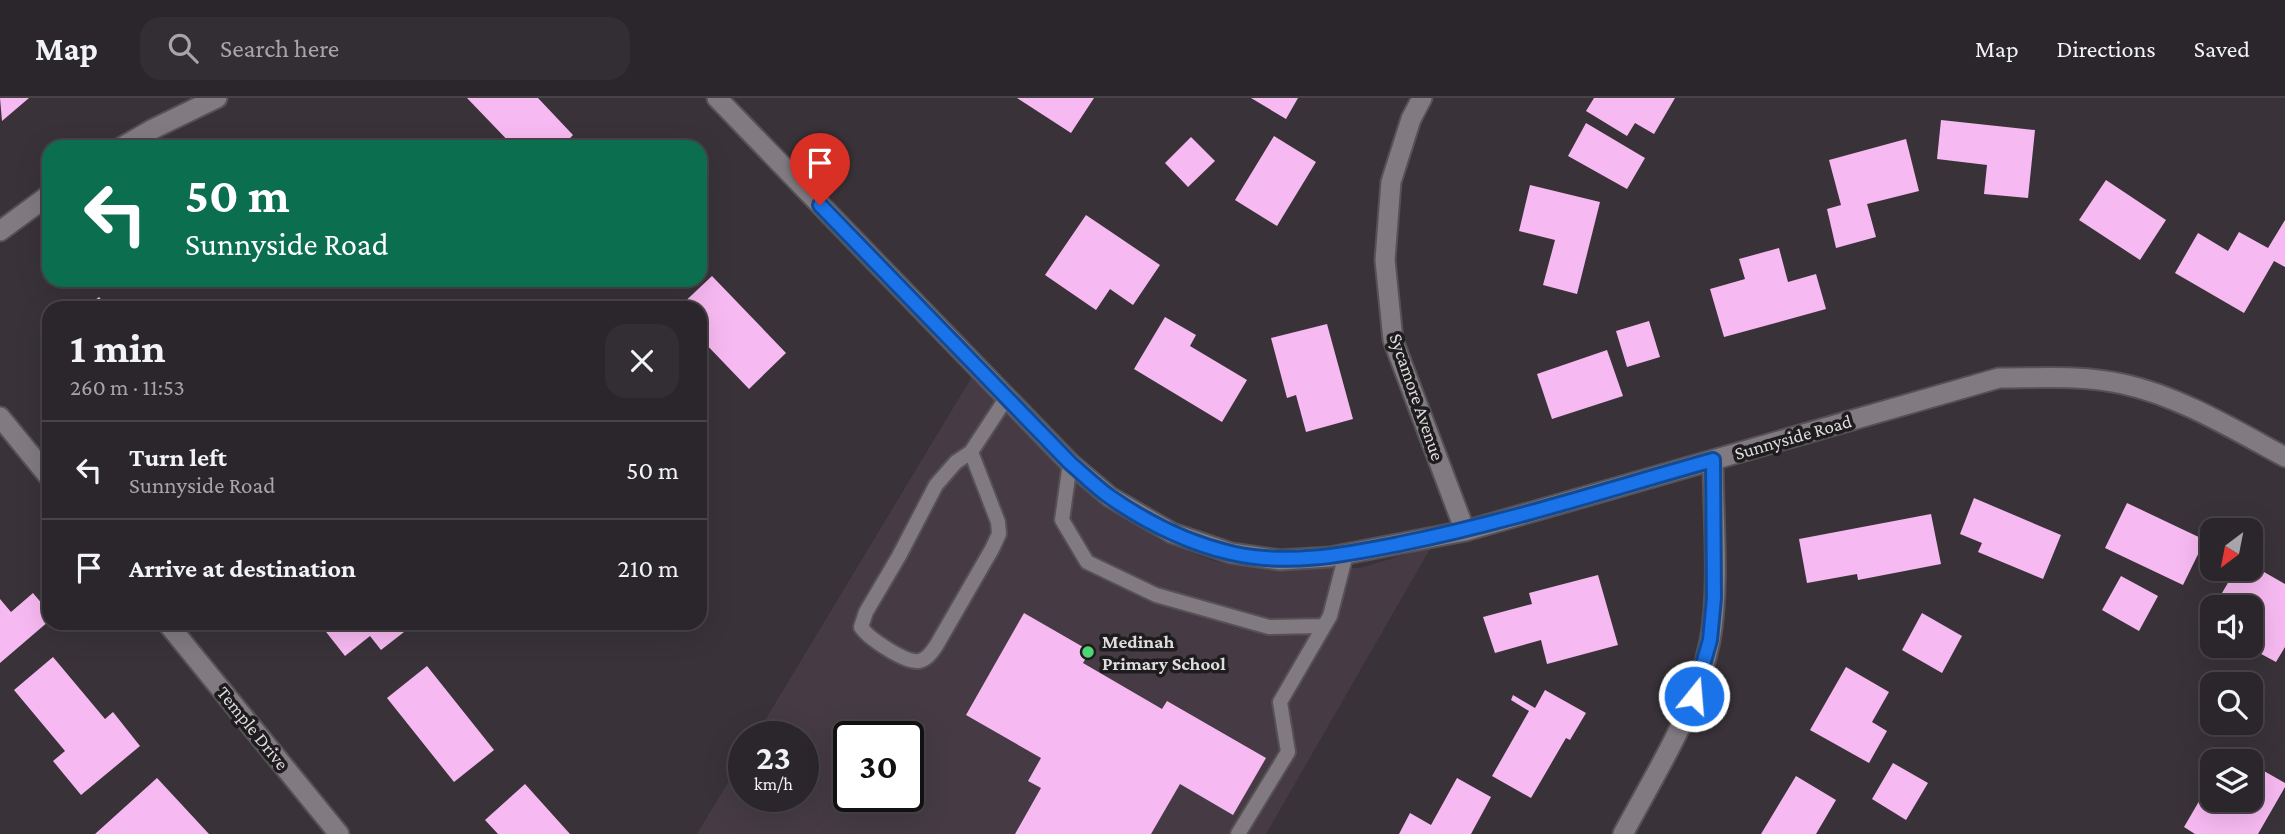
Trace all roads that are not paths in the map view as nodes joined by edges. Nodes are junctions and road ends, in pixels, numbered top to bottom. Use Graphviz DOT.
graph roads {
  1 [pos="217,98"];
  2 [pos="717,98"];
  3 [pos="1422,98"];
  4 [pos="134,140"];
  5 [pos="42,200"];
  6 [pos="0,231"];
  7 [pos="1007,397"];
  8 [pos="0,417"];
  9 [pos="971,452"];
  10 [pos="2285,457"];
  11 [pos="1713,460"];
  12 [pos="1070,463"];
  13 [pos="42,468"];
  14 [pos="1465,531"];
  15 [pos="1346,554"];
  16 [pos="1324,626"];
  17 [pos="173,630"];
  18 [pos="339,834"];
  19 [pos="1238,834"];
  20 [pos="1623,834"];
  1 -- 4 [label="street"];
  2 -- 7 [label="street, Sunnyside Road"];
  3 -- 14 [label="street, Sycamore Avenue"];
  5 -- 6 [label="street"];
  7 -- 9 [label="lane"];
  7 -- 12 [label="street, Sunnyside Road"];
  8 -- 13 [label="street"];
  9 -- 9 [label="lane"];
  10 -- 11 [label="street, Sunnyside Road"];
  11 -- 14 [label="street, Sunnyside Road"];
  11 -- 20 [label="street"];
  12 -- 15 [label="street, Sunnyside Road"];
  12 -- 16 [label="lane"];
  14 -- 15 [label="street, Sunnyside Road"];
  15 -- 16 [label="lane"];
  16 -- 19 [label="lane"];
  17 -- 18 [label="street, Temple Drive"];
}
